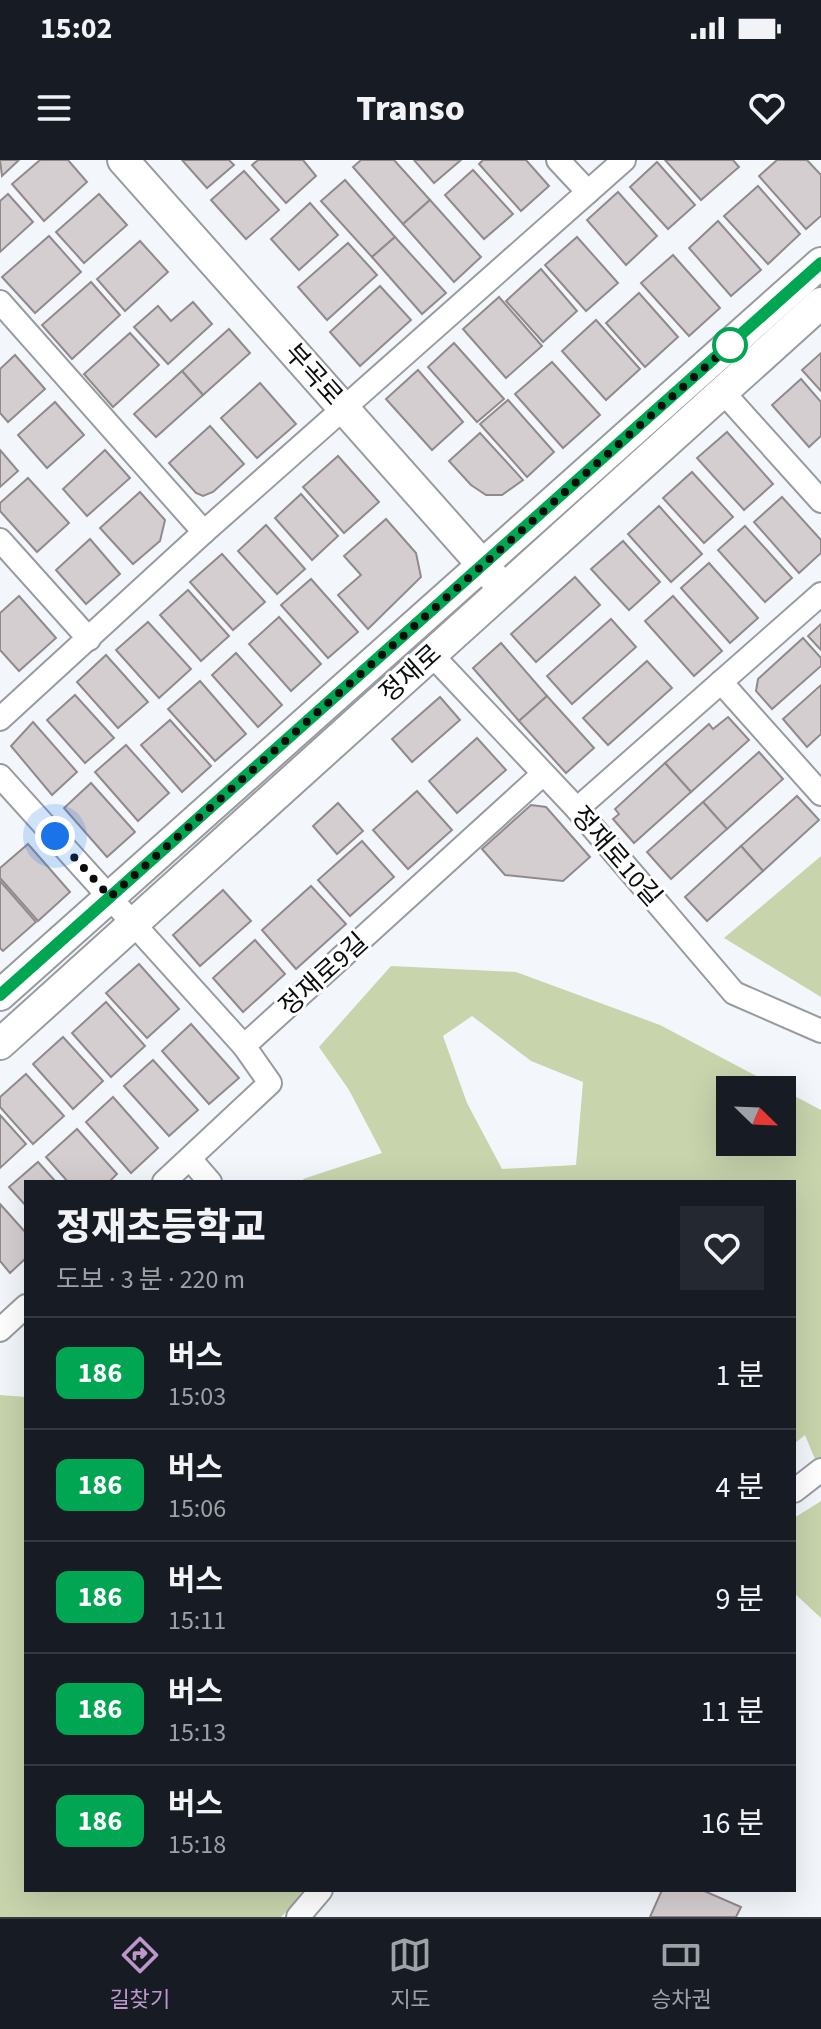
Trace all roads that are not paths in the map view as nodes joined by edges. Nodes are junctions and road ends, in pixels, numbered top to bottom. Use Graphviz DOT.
graph roads {
  1 [pos="123,160"];
  2 [pos="558,160"];
  3 [pos="624,160"];
  4 [pos="588,192"];
  5 [pos="821,263"];
  6 [pos="0,302"];
  7 [pos="821,303"];
  8 [pos="722,391"];
  9 [pos="346,410"];
  10 [pos="821,501"];
  11 [pos="204,532"];
  12 [pos="0,540"];
  13 [pos="494,577"];
  14 [pos="821,594"];
  15 [pos="89,639"];
  16 [pos="431,654"];
  17 [pos="721,682"];
  18 [pos="0,719"];
  19 [pos="542,775"];
  20 [pos="0,776"];
  21 [pos="821,794"];
  22 [pos="577,809"];
  23 [pos="110,897"];
  24 [pos="131,924"];
  25 [pos="0,995"];
  26 [pos="821,1031"];
  27 [pos="0,1044"];
  28 [pos="244,1046"];
  29 [pos="190,1159"];
  30 [pos="166,1180"];
  31 [pos="208,1180"];
  32 [pos="24,1308"];
  33 [pos="0,1330"];
  34 [pos="821,1470"];
  35 [pos="796,1489"];
  36 [pos="319,1892"];
  37 [pos="298,1917"];
  1 -- 9 [label="street, 부곡로"];
  2 -- 4 [label="street"];
  3 -- 4 [label="street"];
  4 -- 9 [label="street"];
  5 -- 13 [label="street, 정재로"];
  6 -- 11 [label="street"];
  7 -- 8 [label="street, 정재로"];
  8 -- 10 [label="street"];
  8 -- 13 [label="street, 정재로"];
  9 -- 11 [label="street"];
  9 -- 13 [label="street, 부곡로"];
  11 -- 15 [label="street"];
  12 -- 15 [label="street"];
  13 -- 16 [label="street, 정재로"];
  13 -- 23 [label="street, 정재로"];
  14 -- 17 [label="street"];
  15 -- 18 [label="street"];
  16 -- 19 [label="street, 정재로10길"];
  16 -- 24 [label="street, 정재로"];
  17 -- 21 [label="street"];
  17 -- 22 [label="street"];
  19 -- 22 [label="street, 정재로10길"];
  19 -- 28 [label="street, 정재로9길"];
  20 -- 23 [label="street"];
  22 -- 26 [label="street, 정재로10길"];
  23 -- 24 [label="street"];
  23 -- 25 [label="street, 정재로"];
  24 -- 27 [label="street, 정재로"];
  24 -- 28 [label="street"];
  28 -- 29 [label="street"];
  29 -- 30 [label="street"];
  29 -- 31 [label="street"];
  32 -- 33 [label="street"];
  34 -- 35 [label="street"];
  36 -- 37 [label="street"];
}
